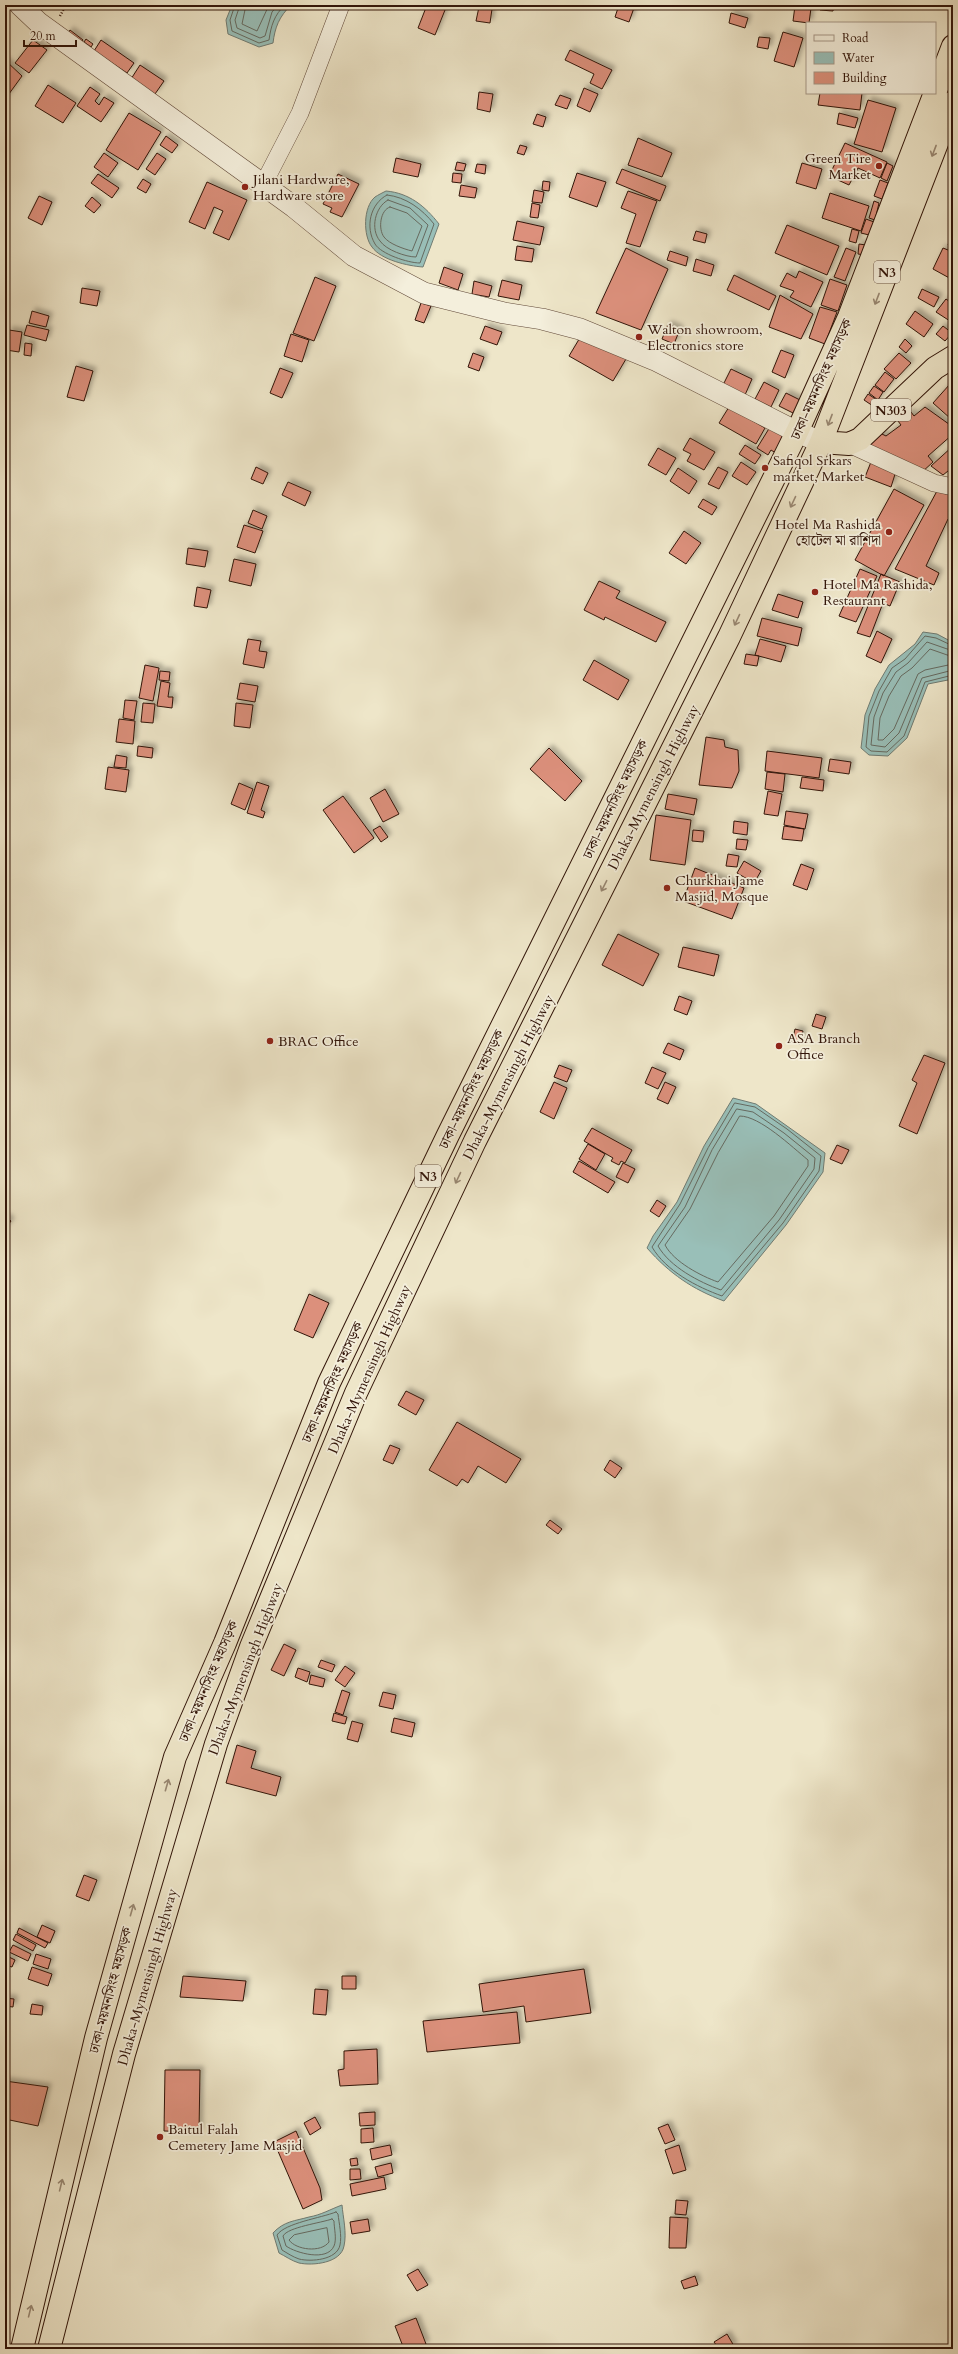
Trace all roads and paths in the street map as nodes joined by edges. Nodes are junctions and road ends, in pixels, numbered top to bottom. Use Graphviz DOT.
graph roads {
  1 [pos="20,5"];
  2 [pos="341,5"];
  3 [pos="953,46"];
  4 [pos="936,90"];
  5 [pos="935,94"];
  6 [pos="953,102"];
  7 [pos="263,185"];
  8 [pos="953,357"];
  9 [pos="797,432"];
  10 [pos="821,442"];
  11 [pos="848,444"];
  12 [pos="953,487"];
  13 [pos="22,2349"];
  14 [pos="49,2349"];
  1 -- 7 [label="street"];
  2 -- 7 [label="street"];
  3 -- 4 [label="highway, ঢাকা-ময়মনসিংহ মহাসড়ক / N3"];
  5 -- 9 [label="highway, ঢাকা-ময়মনসিংহ মহাসড়ক / N3"];
  6 -- 10 [label="highway, ঢাকা-ময়মনসিংহ মহাসড়ক / N3, one-way"];
  7 -- 9 [label="street"];
  8 -- 11 [label="highway, N303"];
  9 -- 10 [label="street"];
  13 -- 9 [label="highway, ঢাকা-ময়মনসিংহ মহাসড়ক / N3, one-way"];
  10 -- 11 [label="highway"];
  10 -- 14 [label="highway, Dhaka-Mymensingh Highway / N3, one-way"];
  11 -- 12 [label="street"];
}
